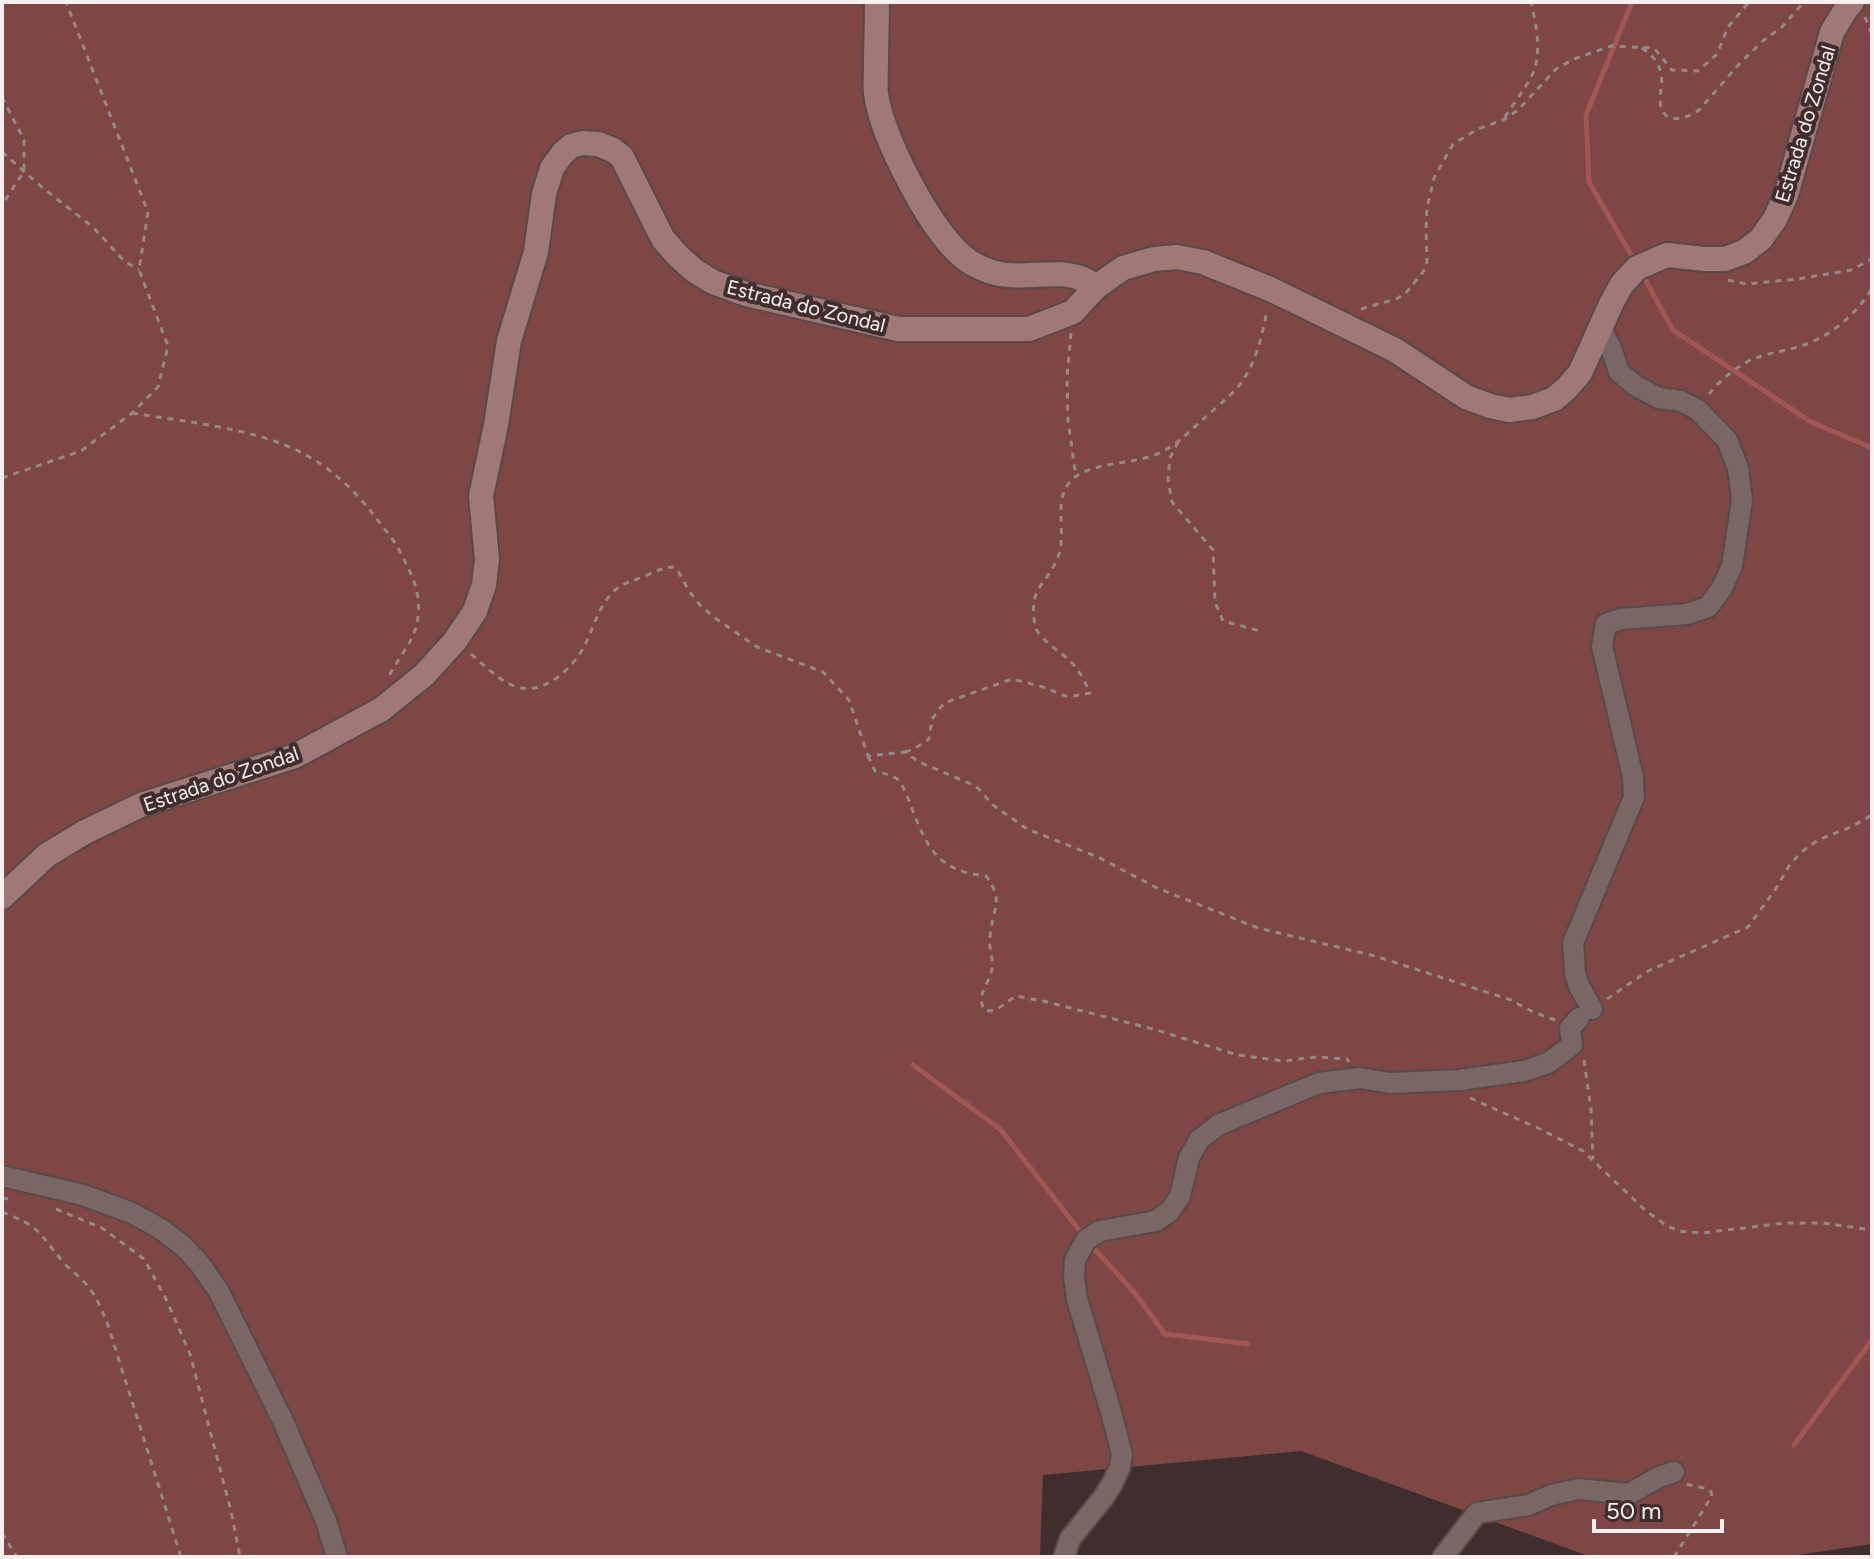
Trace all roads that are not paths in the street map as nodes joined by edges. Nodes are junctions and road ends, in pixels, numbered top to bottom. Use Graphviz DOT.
graph roads {
  1 [pos="877,2"];
  2 [pos="1852,2"];
  3 [pos="1096,287"];
  4 [pos="1600,327"];
  5 [pos="2,897"];
  6 [pos="2,1176"];
  7 [pos="1667,1474"];
  8 [pos="337,1557"];
  9 [pos="1064,1557"];
  10 [pos="1443,1557"];
  1 -- 3 [label="street"];
  2 -- 4 [label="street, Estrada do Zondal"];
  3 -- 4 [label="street, Estrada do Zondal"];
  3 -- 5 [label="street, Estrada do Zondal"];
  4 -- 9 [label="street"];
  6 -- 8 [label="street"];
  7 -- 10 [label="street"];
}
